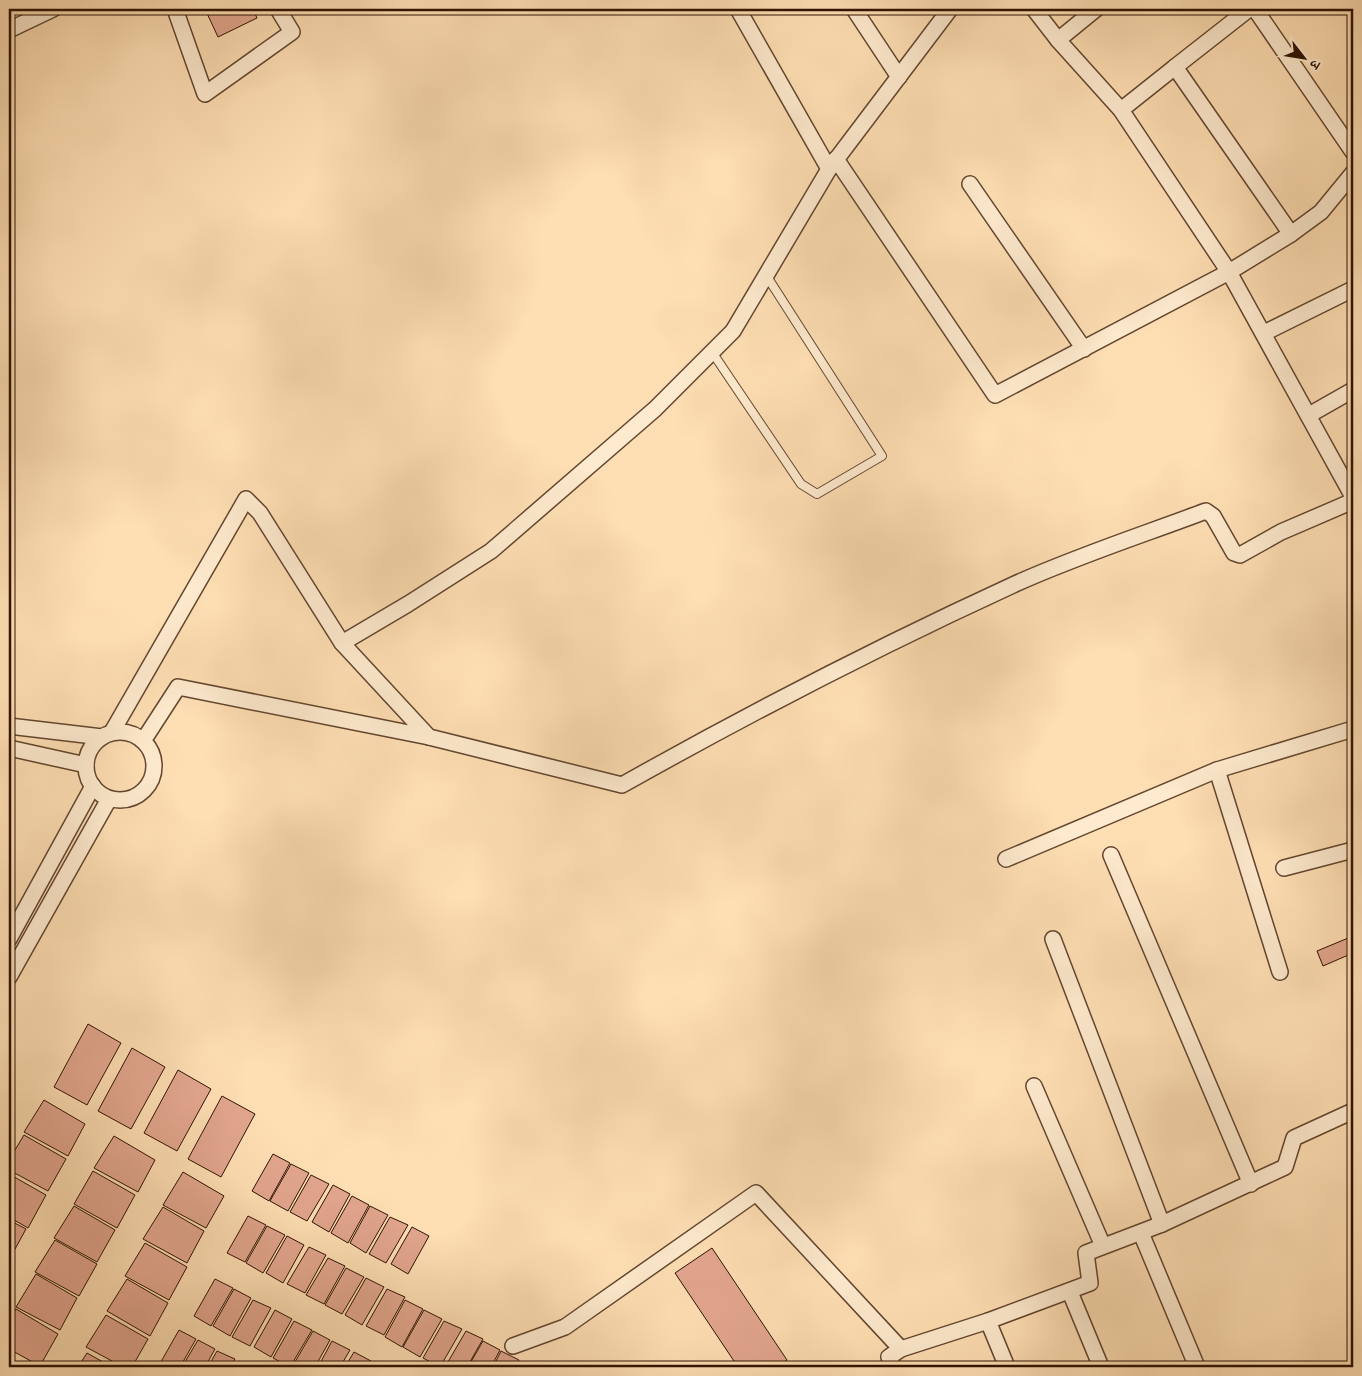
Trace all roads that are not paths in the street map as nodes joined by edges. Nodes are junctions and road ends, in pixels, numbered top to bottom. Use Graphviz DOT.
graph roads {
  1 [pos="52,9"];
  2 [pos="175,9"];
  3 [pos="278,9"];
  4 [pos="738,9"];
  5 [pos="854,9"];
  6 [pos="950,9"];
  7 [pos="1034,9"];
  8 [pos="1096,9"];
  9 [pos="1249,9"];
  10 [pos="1255,9"];
  11 [pos="9,30"];
  12 [pos="1058,40"];
  13 [pos="1176,67"];
  14 [pos="899,77"];
  15 [pos="1121,110"];
  16 [pos="1353,152"];
  17 [pos="832,164"];
  18 [pos="1353,174"];
  19 [pos="970,184"];
  20 [pos="1290,234"];
  21 [pos="1229,272"];
  22 [pos="766,275"];
  23 [pos="1353,289"];
  24 [pos="1264,333"];
  25 [pos="1084,349"];
  26 [pos="712,352"];
  27 [pos="1353,390"];
  28 [pos="1309,415"];
  29 [pos="1353,499"];
  30 [pos="342,643"];
  31 [pos="9,726"];
  32 [pos="1353,729"];
  33 [pos="107,735"];
  34 [pos="430,737"];
  35 [pos="143,741"];
  36 [pos="9,748"];
  37 [pos="86,765"];
  38 [pos="1217,770"];
  39 [pos="93,786"];
  40 [pos="109,800"];
  41 [pos="1353,850"];
  42 [pos="1111,855"];
  43 [pos="1006,859"];
  44 [pos="1284,868"];
  45 [pos="9,939"];
  46 [pos="1054,939"];
  47 [pos="1280,972"];
  48 [pos="9,978"];
  49 [pos="1034,1086"];
  50 [pos="1353,1111"];
  51 [pos="1251,1184"];
  52 [pos="1162,1224"];
  53 [pos="1141,1233"];
  54 [pos="1103,1246"];
  55 [pos="1070,1292"];
  56 [pos="988,1321"];
  57 [pos="513,1346"];
  58 [pos="900,1349"];
  59 [pos="893,1367"];
  60 [pos="1006,1367"];
  61 [pos="1102,1367"];
  62 [pos="1198,1367"];
  1 -- 11 [label="street"];
  2 -- 3 [label="street"];
  4 -- 17 [label="street"];
  5 -- 14 [label="street"];
  6 -- 14 [label="street"];
  7 -- 12 [label="street"];
  8 -- 12 [label="street"];
  9 -- 13 [label="street"];
  10 -- 16 [label="street"];
  12 -- 15 [label="street"];
  13 -- 15 [label="street"];
  13 -- 20 [label="street"];
  14 -- 17 [label="street"];
  15 -- 21 [label="street"];
  17 -- 22 [label="street"];
  17 -- 25 [label="street"];
  18 -- 20 [label="street"];
  19 -- 25 [label="street"];
  20 -- 21 [label="street"];
  21 -- 24 [label="street"];
  21 -- 25 [label="street"];
  22 -- 26 [label="street"];
  22 -- 26 [label="lane"];
  23 -- 24 [label="street"];
  24 -- 28 [label="street"];
  26 -- 30 [label="street"];
  27 -- 28 [label="street"];
  28 -- 29 [label="street"];
  29 -- 34 [label="street"];
  30 -- 33 [label="street"];
  30 -- 34 [label="street"];
  31 -- 33 [label="street"];
  32 -- 38 [label="street"];
  33 -- 35 [label="street"];
  33 -- 37 [label="street"];
  34 -- 35 [label="street"];
  35 -- 40 [label="street"];
  36 -- 37 [label="street"];
  37 -- 39 [label="street"];
  38 -- 43 [label="street"];
  38 -- 47 [label="street"];
  39 -- 40 [label="street"];
  39 -- 45 [label="street"];
  40 -- 48 [label="street"];
  41 -- 44 [label="street"];
  42 -- 51 [label="street"];
  46 -- 52 [label="street"];
  49 -- 54 [label="street"];
  50 -- 51 [label="street"];
  51 -- 52 [label="street"];
  52 -- 53 [label="street"];
  53 -- 54 [label="street"];
  53 -- 62 [label="street"];
  54 -- 55 [label="street"];
  55 -- 56 [label="street"];
  55 -- 61 [label="street"];
  56 -- 58 [label="street"];
  56 -- 60 [label="street"];
  57 -- 58 [label="street"];
  58 -- 59 [label="street"];
}
